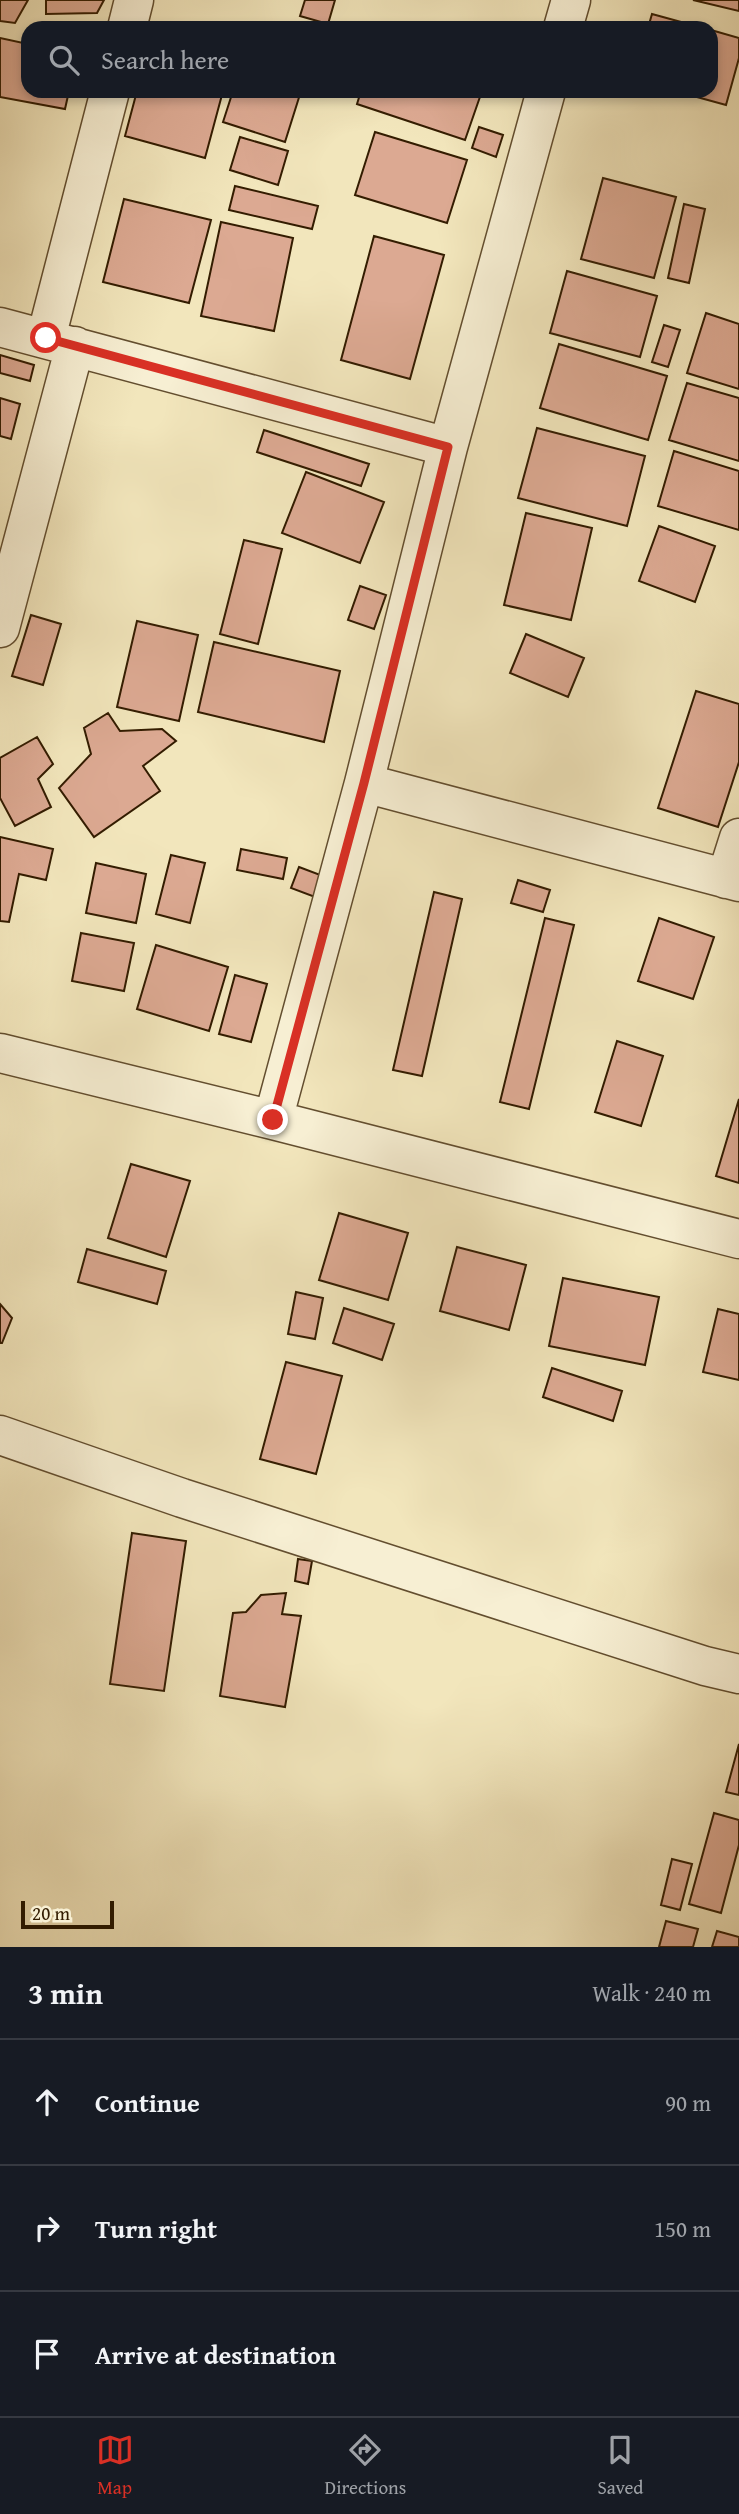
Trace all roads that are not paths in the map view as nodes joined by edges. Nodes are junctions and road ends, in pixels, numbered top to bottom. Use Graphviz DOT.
graph roads {
  1 [pos="134,0"];
  2 [pos="571,0"];
  3 [pos="129,21"];
  4 [pos="566,21"];
  5 [pos="109,98"];
  6 [pos="544,98"];
  7 [pos="0,327"];
  8 [pos="61,342"];
  9 [pos="448,447"];
  10 [pos="0,628"];
  11 [pos="364,783"];
  12 [pos="739,838"];
  13 [pos="733,880"];
  14 [pos="0,1053"];
  15 [pos="273,1120"];
  16 [pos="739,1240"];
  17 [pos="0,1435"];
  18 [pos="739,1674"];
  1 -- 3 [label="street"];
  2 -- 4 [label="street"];
  5 -- 8 [label="street"];
  6 -- 9 [label="street"];
  7 -- 8 [label="street"];
  8 -- 9 [label="street"];
  8 -- 10 [label="street"];
  9 -- 11 [label="street"];
  11 -- 13 [label="street"];
  11 -- 15 [label="street"];
  12 -- 13 [label="street"];
  14 -- 15 [label="street"];
  15 -- 16 [label="street"];
  17 -- 18 [label="street"];
}
